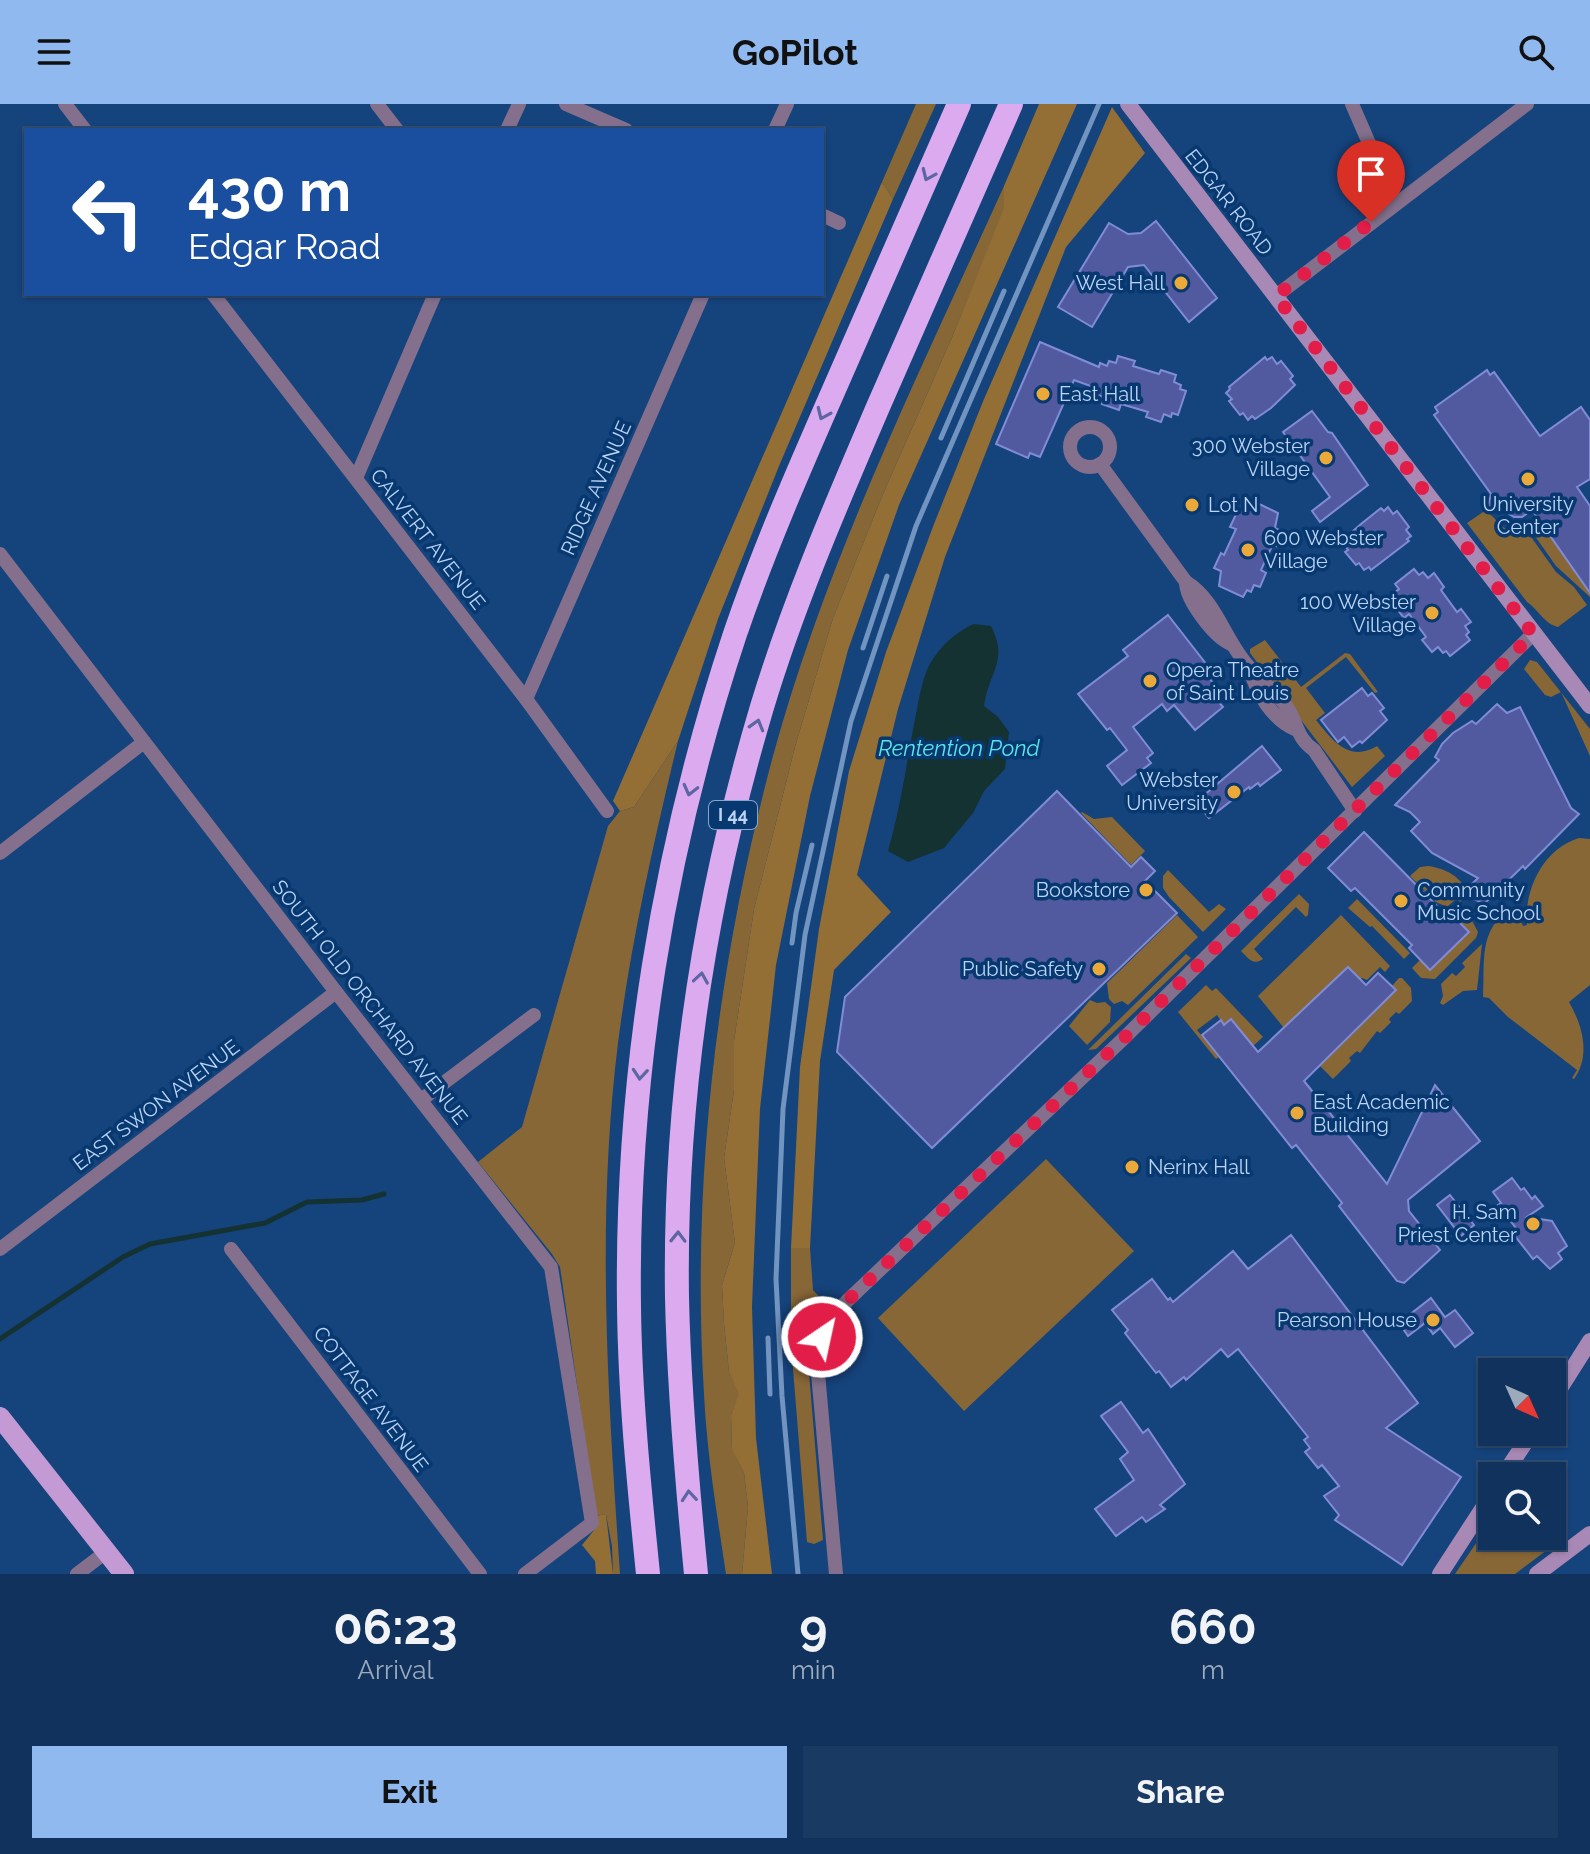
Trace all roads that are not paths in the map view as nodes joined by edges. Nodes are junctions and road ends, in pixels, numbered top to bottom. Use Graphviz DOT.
graph roads {
  1 [pos="65,104"];
  2 [pos="377,104"];
  3 [pos="519,104"];
  4 [pos="566,104"];
  5 [pos="787,104"];
  6 [pos="959,104"];
  7 [pos="1011,104"];
  8 [pos="1352,104"];
  9 [pos="1527,104"];
  10 [pos="1133,110"];
  11 [pos="83,128"];
  12 [pos="395,128"];
  13 [pos="508,128"];
  14 [pos="621,128"];
  15 [pos="776,128"];
  16 [pos="1395,203"];
  17 [pos="824,216"];
  18 [pos="839,223"];
  19 [pos="215,296"];
  20 [pos="434,296"];
  21 [pos="702,296"];
  22 [pos="1276,296"];
  23 [pos="1100,464"];
  24 [pos="356,478"];
  25 [pos="0,554"];
  26 [pos="1533,634"];
  27 [pos="526,699"];
  28 [pos="1590,706"];
  29 [pos="144,742"];
  30 [pos="607,811"];
  31 [pos="1355,811"];
  32 [pos="0,853"];
  33 [pos="336,992"];
  34 [pos="534,1015"];
  35 [pos="421,1100"];
  36 [pos="0,1249"];
  37 [pos="231,1249"];
  38 [pos="1590,1341"];
  39 [pos="1566,1379"];
  40 [pos="0,1417"];
  41 [pos="1478,1516"];
  42 [pos="1590,1534"];
  43 [pos="106,1552"];
  44 [pos="1540,1573"];
  45 [pos="77,1574"];
  46 [pos="124,1574"];
  47 [pos="480,1574"];
  48 [pos="525,1574"];
  49 [pos="648,1574"];
  50 [pos="696,1574"];
  51 [pos="836,1574"];
  52 [pos="1440,1574"];
  1 -- 11 [label="street"];
  2 -- 12 [label="street"];
  3 -- 13 [label="street"];
  4 -- 14 [label="street"];
  5 -- 15 [label="street"];
  6 -- 49 [label="highway, I 44, one-way"];
  50 -- 7 [label="highway, I 44, one-way"];
  8 -- 16 [label="street"];
  9 -- 16 [label="street"];
  10 -- 22 [label="street, EDGAR ROAD"];
  16 -- 22 [label="street"];
  17 -- 18 [label="street"];
  19 -- 24 [label="street, CALVERT AVENUE"];
  20 -- 24 [label="street"];
  21 -- 27 [label="street, RIDGE AVENUE"];
  22 -- 26 [label="street, EDGAR ROAD"];
  23 -- 31 [label="street"];
  24 -- 27 [label="street, CALVERT AVENUE"];
  25 -- 29 [label="street, SOUTH OLD ORCHARD AVENUE"];
  26 -- 28 [label="street, EDGAR ROAD"];
  26 -- 31 [label="street"];
  27 -- 30 [label="street, CALVERT AVENUE"];
  29 -- 32 [label="street"];
  29 -- 33 [label="street, SOUTH OLD ORCHARD AVENUE"];
  31 -- 51 [label="street"];
  33 -- 35 [label="street, SOUTH OLD ORCHARD AVENUE"];
  33 -- 36 [label="street, EAST SWON AVENUE"];
  34 -- 35 [label="street"];
  35 -- 48 [label="street, SOUTH OLD ORCHARD AVENUE"];
  37 -- 47 [label="street, COTTAGE AVENUE"];
  38 -- 39 [label="street"];
  40 -- 43 [label="main road"];
  41 -- 52 [label="street"];
  42 -- 44 [label="street"];
  43 -- 45 [label="street"];
  43 -- 46 [label="main road"];
}
